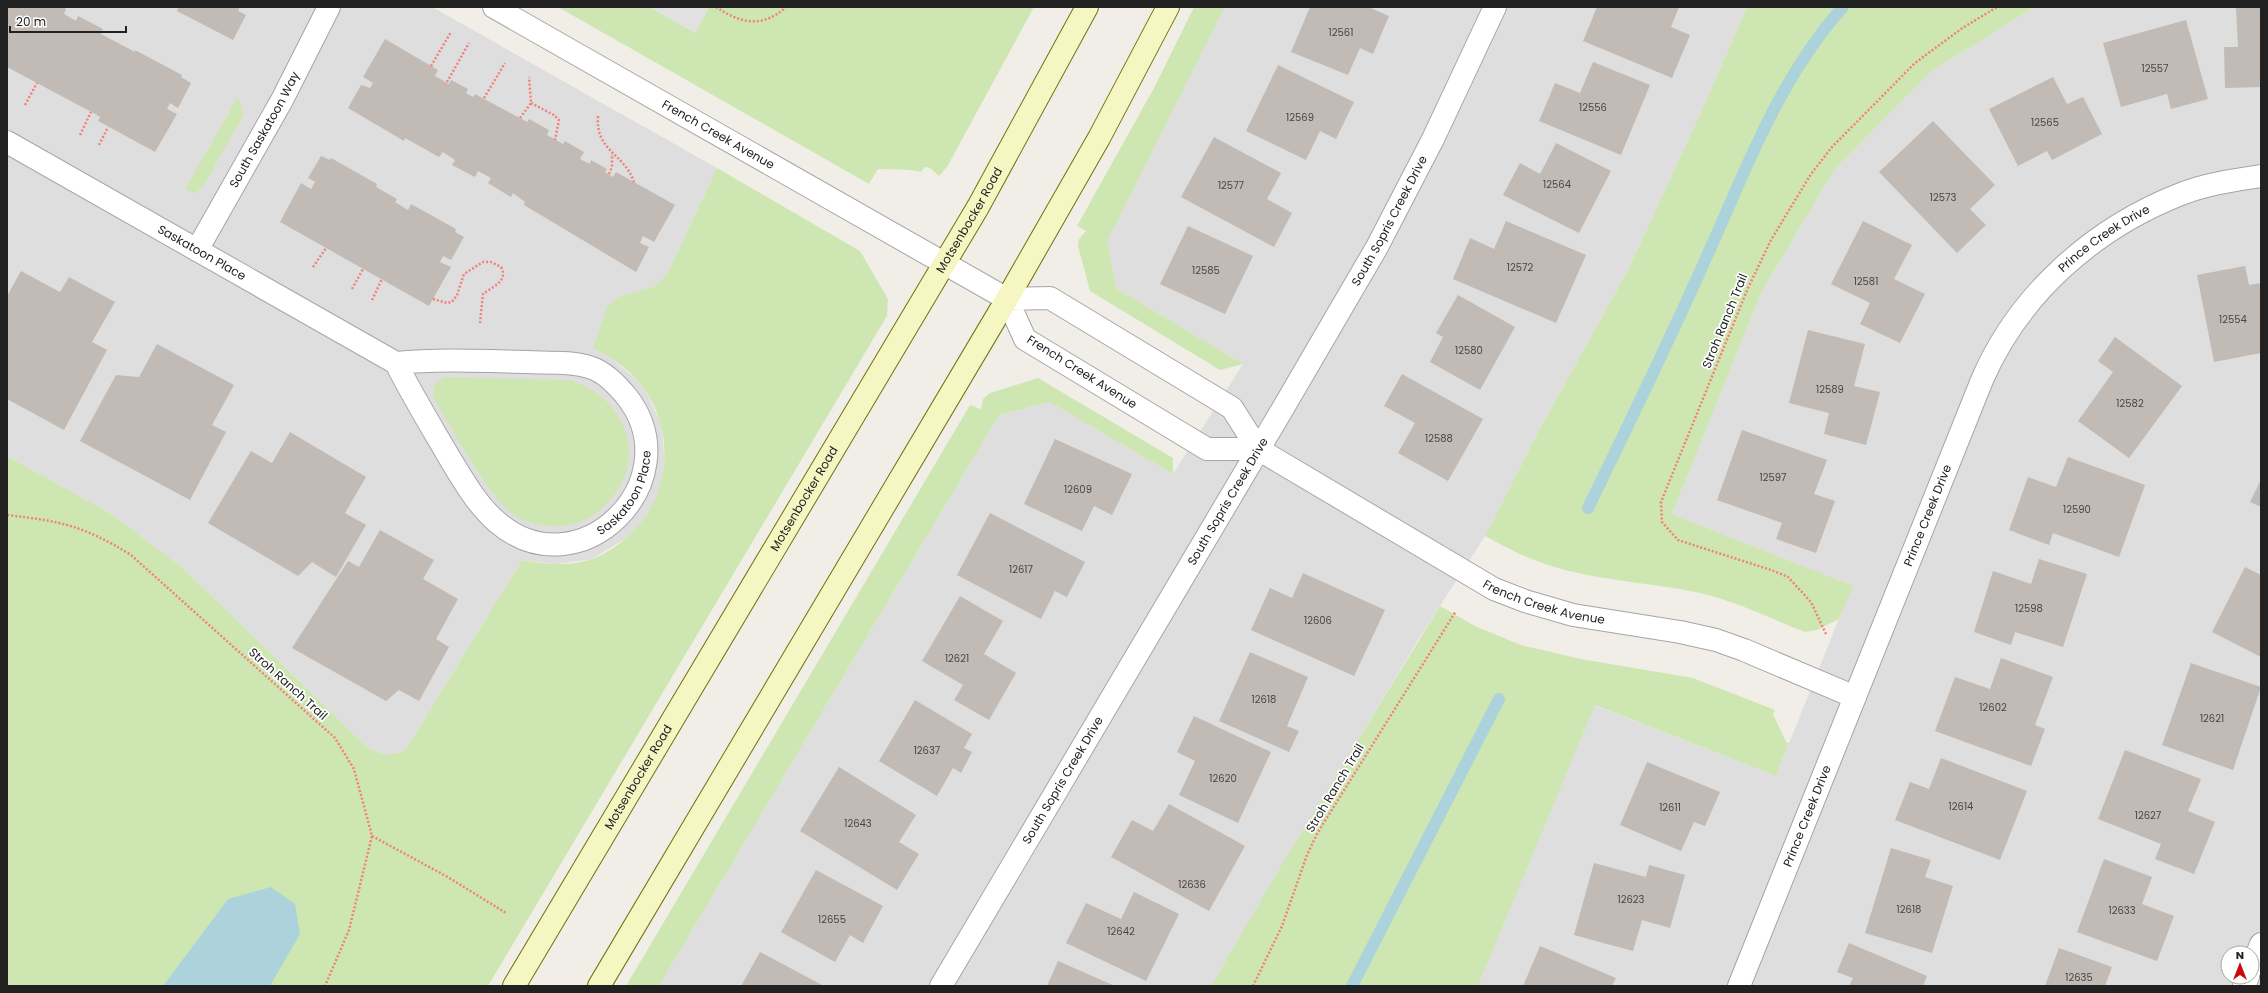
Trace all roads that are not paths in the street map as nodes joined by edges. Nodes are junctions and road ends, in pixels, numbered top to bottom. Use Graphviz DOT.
graph roads {
  1 [pos="329,7"];
  2 [pos="494,7"];
  3 [pos="1087,7"];
  4 [pos="1168,7"];
  5 [pos="1495,7"];
  6 [pos="7,142"];
  7 [pos="2261,176"];
  8 [pos="197,250"];
  9 [pos="943,262"];
  10 [pos="1007,299"];
  11 [pos="396,363"];
  12 [pos="1258,449"];
  13 [pos="1854,697"];
  14 [pos="514,986"];
  15 [pos="599,986"];
  16 [pos="941,986"];
  17 [pos="1739,986"];
  1 -- 8 [label="street, South Saskatoon Way"];
  2 -- 9 [label="street, French Creek Avenue"];
  3 -- 9 [label="main road, Motsenbocker Road"];
  4 -- 10 [label="main road"];
  5 -- 12 [label="street, South Sopris Creek Drive"];
  6 -- 8 [label="street, Saskatoon Place"];
  7 -- 13 [label="street, Prince Creek Drive"];
  8 -- 11 [label="street, Saskatoon Place"];
  9 -- 10 [label="street, French Creek Avenue"];
  9 -- 14 [label="main road, Motsenbocker Road"];
  10 -- 12 [label="street, French Creek Avenue"];
  10 -- 12 [label="street, French Creek Avenue"];
  10 -- 15 [label="main road"];
  11 -- 11 [label="street, Saskatoon Place"];
  12 -- 13 [label="street, French Creek Avenue"];
  12 -- 16 [label="street, South Sopris Creek Drive"];
  13 -- 17 [label="street, Prince Creek Drive"];
}
